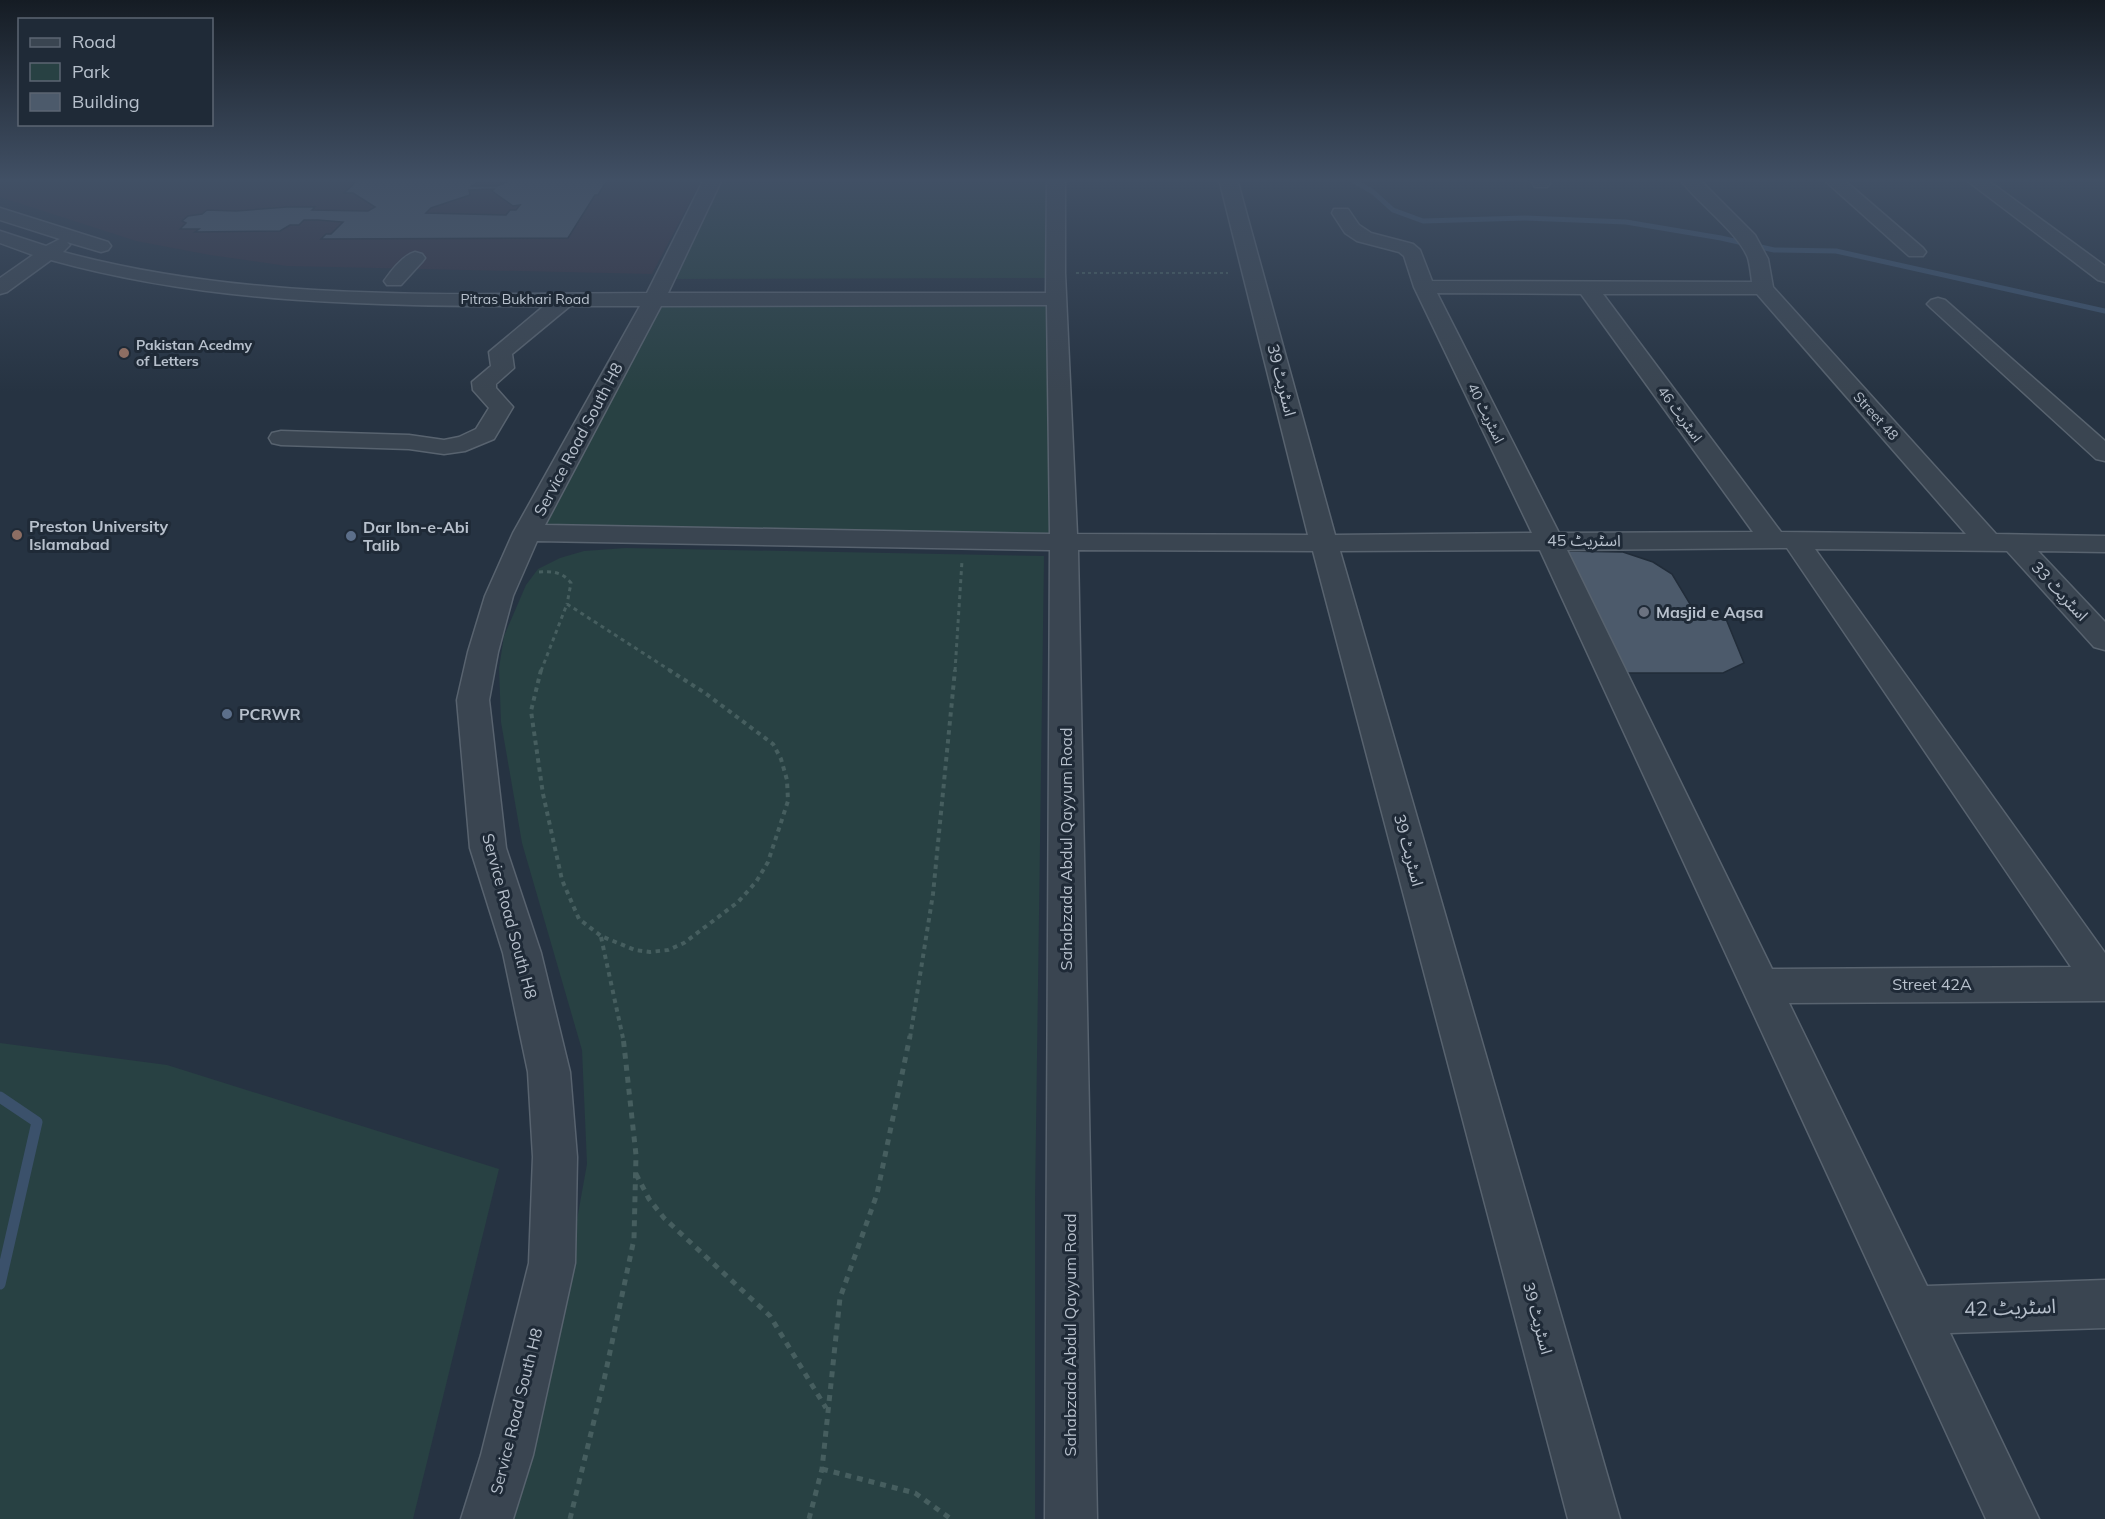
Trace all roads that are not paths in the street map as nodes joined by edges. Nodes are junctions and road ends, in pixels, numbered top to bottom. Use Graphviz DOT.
graph roads {
  1 [pos="33,250"];
  2 [pos="51,250"];
  3 [pos="673,250"];
  4 [pos="1051,250"];
  5 [pos="1248,250"];
  6 [pos="1408,250"];
  7 [pos="1752,250"];
  8 [pos="1914,250"];
  9 [pos="2070,250"];
  10 [pos="1916,252"];
  11 [pos="44,254"];
  12 [pos="415,258"];
  13 [pos="162,260"];
  14 [pos="2105,276"];
  15 [pos="688,279"];
  16 [pos="394,281"];
  17 [pos="1049,282"];
  18 [pos="561,285"];
  19 [pos="653,285"];
  20 [pos="1424,287"];
  21 [pos="1587,287"];
  22 [pos="0,288"];
  23 [pos="1763,288"];
  24 [pos="1938,304"];
  25 [pos="281,438"];
  26 [pos="2105,454"];
  27 [pos="527,532"];
  28 [pos="1549,540"];
  29 [pos="1784,541"];
  30 [pos="1064,542"];
  31 [pos="1324,543"];
  32 [pos="2002,543"];
  33 [pos="2105,544"];
  34 [pos="2105,640"];
  35 [pos="2105,983"];
  36 [pos="1760,986"];
  37 [pos="2105,1304"];
  38 [pos="1915,1310"];
  39 [pos="487,1519"];
  40 [pos="1071,1519"];
  41 [pos="1594,1519"];
  42 [pos="2013,1519"];
  1 -- 11 [label="street, Pitras Bukhari Road"];
  2 -- 11 [label="street"];
  3 -- 19 [label="street, Service Road South H8"];
  4 -- 17 [label="street, Sahabzada Abdul Qayyum Road"];
  5 -- 31 [label="street, اسٹریٹ 39"];
  6 -- 20 [label="street, اسٹریٹ 40"];
  7 -- 23 [label="street"];
  8 -- 10 [label="street"];
  9 -- 14 [label="street"];
  11 -- 18 [label="street, Pitras Bukhari Road"];
  11 -- 22 [label="street"];
  12 -- 16 [label="street"];
  13 -- 16 [label="street, Pitras Bukhari Road"];
  15 -- 19 [label="street, Pitras Bukhari Road"];
  16 -- 18 [label="street, Pitras Bukhari Road"];
  17 -- 19 [label="street, Pitras Bukhari Road"];
  17 -- 30 [label="street, Sahabzada Abdul Qayyum Road"];
  18 -- 19 [label="street, Pitras Bukhari Road"];
  18 -- 25 [label="street"];
  19 -- 27 [label="street, Service Road South H8"];
  20 -- 21 [label="street"];
  20 -- 28 [label="street, اسٹریٹ 40"];
  21 -- 23 [label="street"];
  21 -- 29 [label="street, اسٹریٹ 46"];
  23 -- 32 [label="street, Street 48"];
  24 -- 26 [label="street"];
  27 -- 30 [label="street, اسٹریٹ 45"];
  27 -- 39 [label="street, Service Road South H8"];
  28 -- 29 [label="street, اسٹریٹ 45"];
  28 -- 31 [label="street, اسٹریٹ 45"];
  28 -- 36 [label="street, اسٹریٹ 40"];
  29 -- 32 [label="street, اسٹریٹ 45"];
  29 -- 35 [label="street, اسٹریٹ 46"];
  30 -- 31 [label="street, اسٹریٹ 45"];
  30 -- 40 [label="street, Sahabzada Abdul Qayyum Road"];
  31 -- 41 [label="street, اسٹریٹ 39"];
  32 -- 33 [label="street, اسٹریٹ 45"];
  32 -- 34 [label="street, اسٹریٹ 33"];
  35 -- 36 [label="street, Street 42A"];
  36 -- 38 [label="street, اسٹریٹ 40"];
  37 -- 38 [label="street, اسٹریٹ 42"];
  38 -- 42 [label="street, اسٹریٹ 40"];
}
